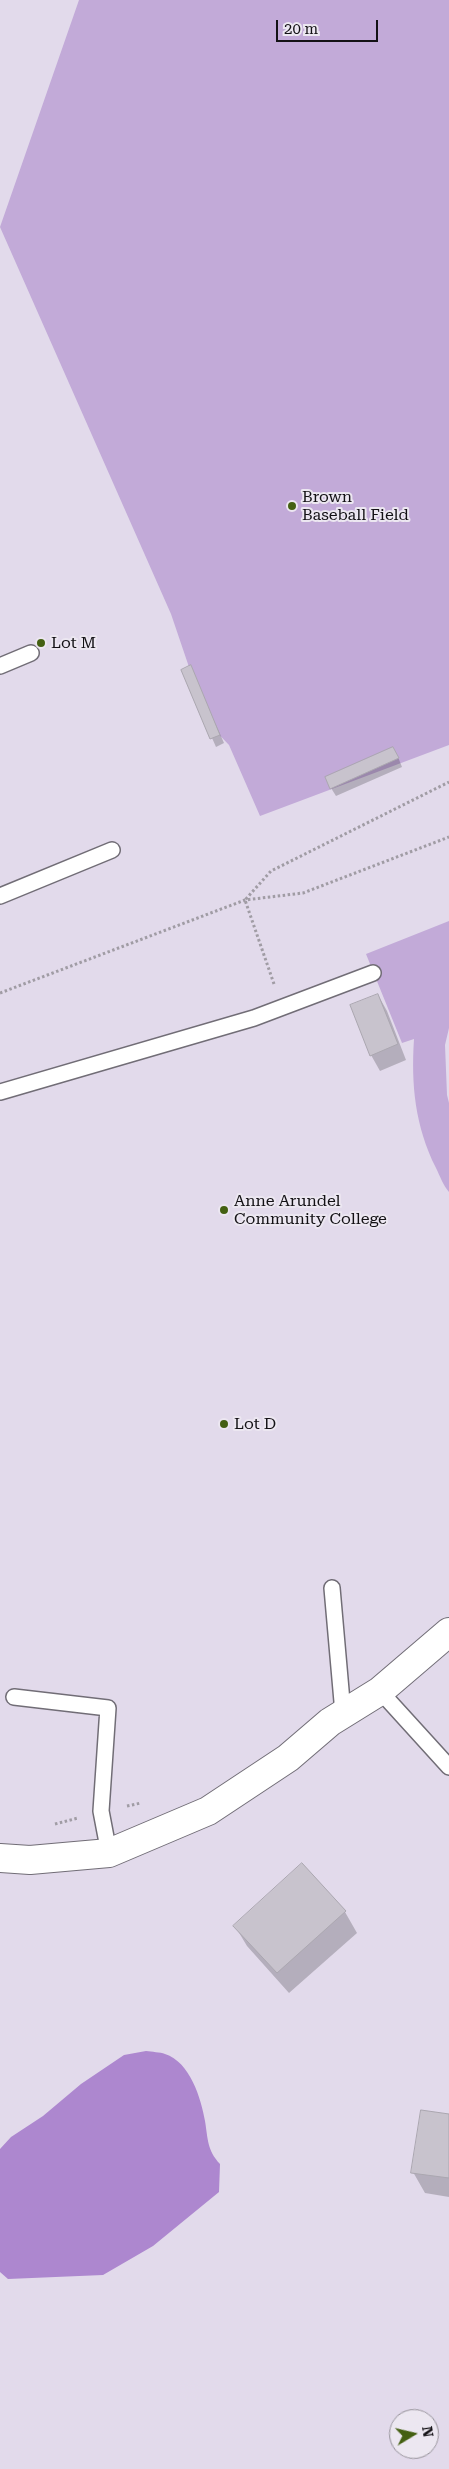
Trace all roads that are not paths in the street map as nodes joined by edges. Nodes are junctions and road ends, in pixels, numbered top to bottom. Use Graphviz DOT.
graph roads {
  1 [pos="31,653"];
  2 [pos="0,666"];
  3 [pos="112,850"];
  4 [pos="0,896"];
  5 [pos="373,973"];
  6 [pos="0,1092"];
  7 [pos="332,1588"];
  8 [pos="449,1632"];
  9 [pos="380,1690"];
  10 [pos="14,1697"];
  11 [pos="343,1713"];
  12 [pos="449,1767"];
  13 [pos="108,1853"];
  14 [pos="0,1858"];
  1 -- 2 [label="lane"];
  3 -- 4 [label="lane"];
  5 -- 6 [label="lane"];
  7 -- 11 [label="lane"];
  8 -- 9 [label="street"];
  9 -- 11 [label="street"];
  9 -- 12 [label="lane"];
  10 -- 13 [label="lane"];
  11 -- 13 [label="street"];
  13 -- 14 [label="street"];
}
